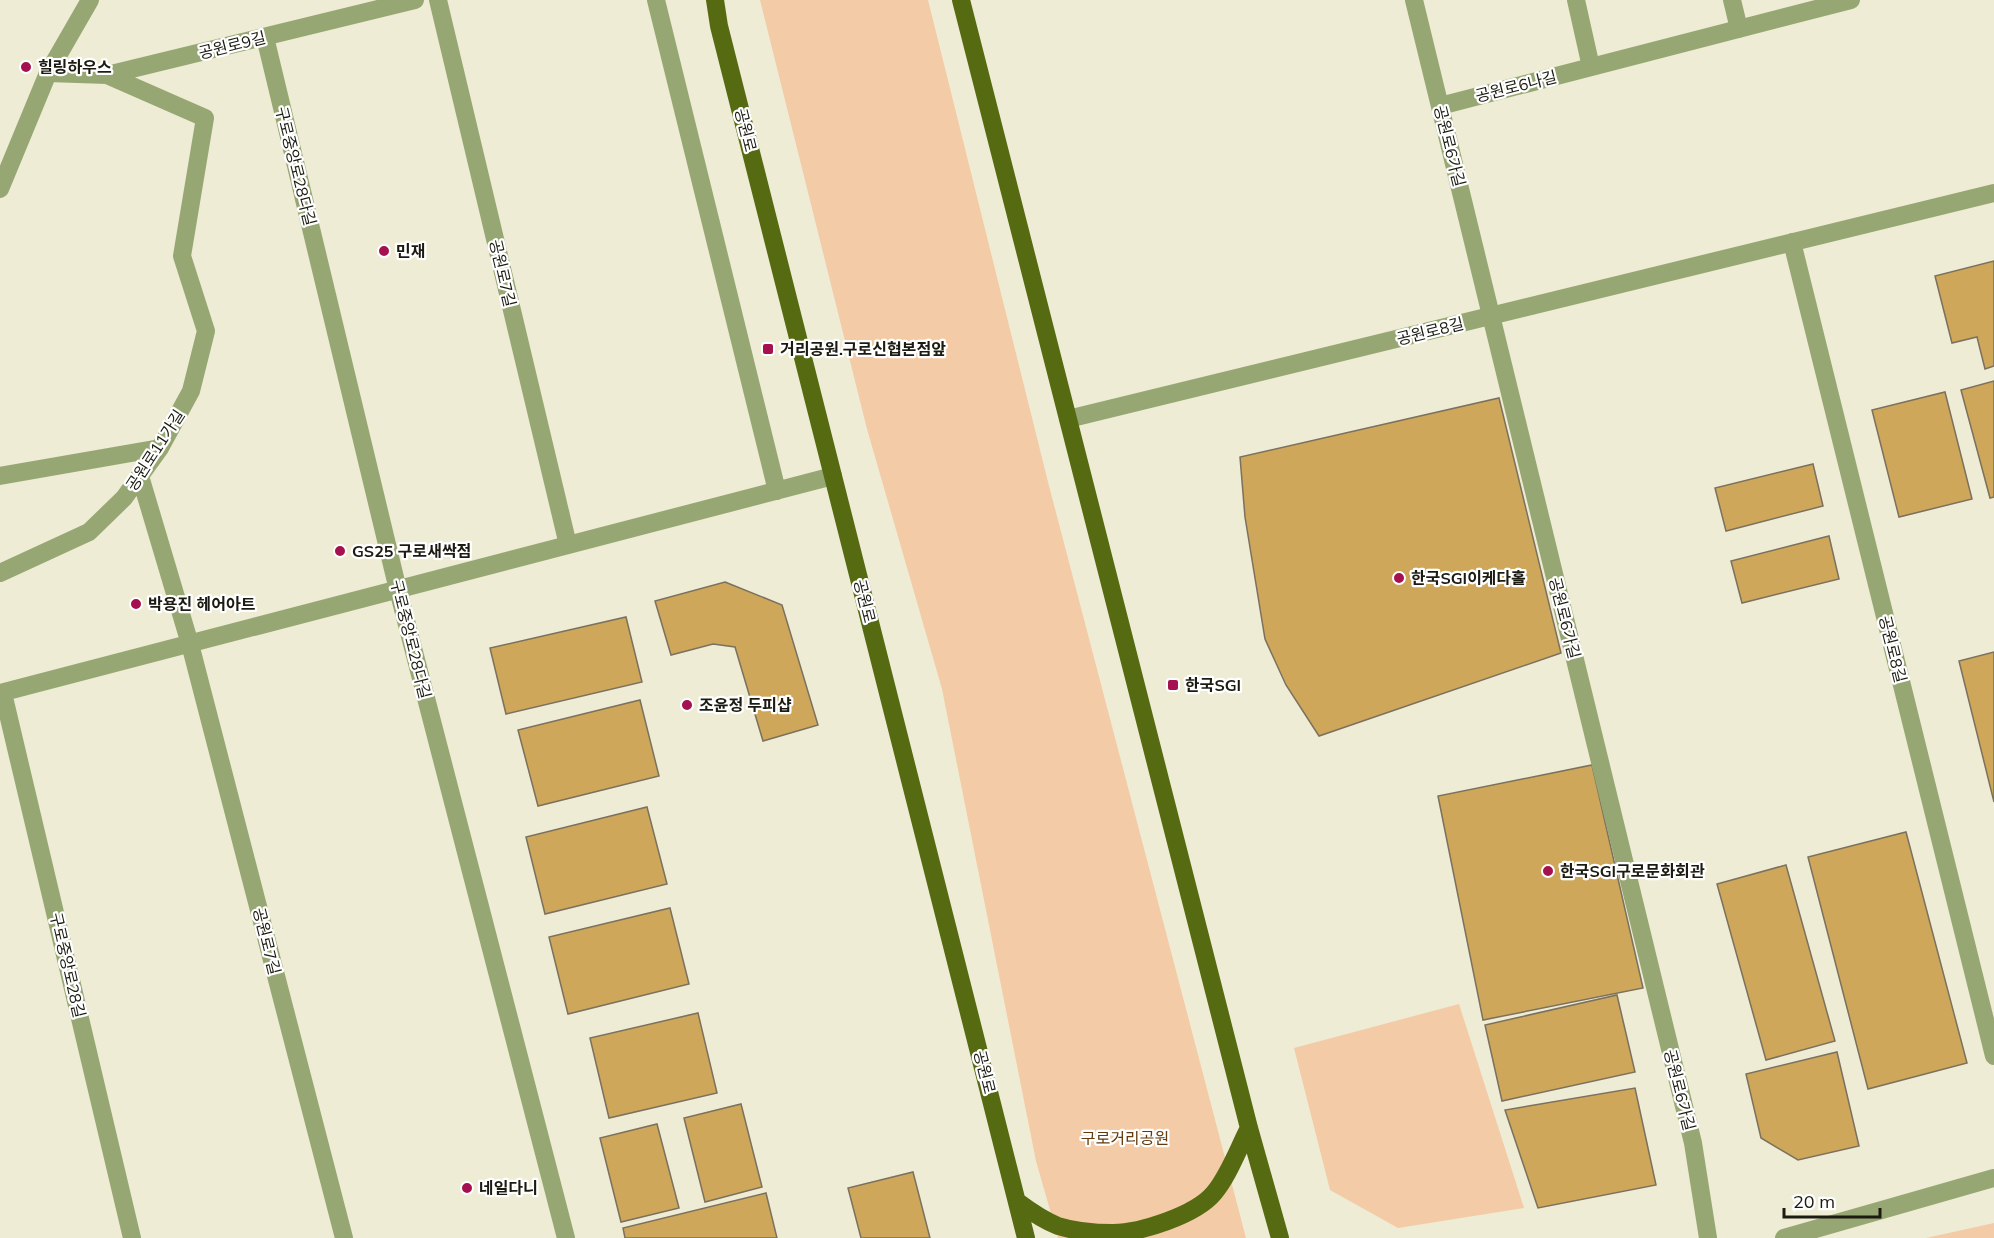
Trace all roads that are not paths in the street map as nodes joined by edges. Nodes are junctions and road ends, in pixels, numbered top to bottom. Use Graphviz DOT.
graph roads {
  1 [pos="90,0"];
  2 [pos="415,0"];
  3 [pos="438,0"];
  4 [pos="656,0"];
  5 [pos="715,0"];
  6 [pos="961,0"];
  7 [pos="1414,0"];
  8 [pos="1576,0"];
  9 [pos="1732,0"];
  10 [pos="1851,0"];
  11 [pos="1739,29"];
  12 [pos="265,37"];
  13 [pos="1591,67"];
  14 [pos="48,73"];
  15 [pos="107,75"];
  16 [pos="1440,106"];
  17 [pos="0,189"];
  18 [pos="1994,193"];
  19 [pos="1792,242"];
  20 [pos="1491,316"];
  21 [pos="1068,419"];
  22 [pos="160,448"];
  23 [pos="0,476"];
  24 [pos="140,476"];
  25 [pos="834,476"];
  26 [pos="777,491"];
  27 [pos="568,545"];
  28 [pos="0,573"];
  29 [pos="398,590"];
  30 [pos="190,644"];
  31 [pos="1,693"];
  32 [pos="1994,1056"];
  33 [pos="1249,1128"];
  34 [pos="1994,1178"];
  35 [pos="1018,1202"];
  36 [pos="132,1238"];
  37 [pos="344,1238"];
  38 [pos="566,1238"];
  39 [pos="1026,1238"];
  40 [pos="1280,1238"];
  41 [pos="1708,1238"];
  42 [pos="1784,1238"];
  1 -- 14 [label="street"];
  2 -- 12 [label="street, 공원로9길"];
  3 -- 27 [label="street, 공원로7길"];
  4 -- 26 [label="street"];
  5 -- 25 [label="main road, 공원로"];
  6 -- 21 [label="main road"];
  7 -- 16 [label="street, 공원로6가길"];
  8 -- 13 [label="street"];
  9 -- 11 [label="street"];
  10 -- 11 [label="street, 공원로6나길"];
  11 -- 13 [label="street, 공원로6나길"];
  12 -- 15 [label="street, 공원로9길"];
  12 -- 29 [label="street, 구로중앙로28다길"];
  13 -- 16 [label="street, 공원로6나길"];
  14 -- 15 [label="street, 공원로9길"];
  14 -- 17 [label="street"];
  15 -- 22 [label="street, 공원로11가길"];
  16 -- 20 [label="street, 공원로6가길"];
  18 -- 19 [label="street, 공원로8길"];
  19 -- 20 [label="street, 공원로8길"];
  19 -- 32 [label="street, 공원로8길"];
  20 -- 21 [label="street, 공원로8길"];
  20 -- 41 [label="street, 공원로6가길"];
  21 -- 33 [label="main road"];
  22 -- 23 [label="street"];
  22 -- 24 [label="street, 공원로11가길"];
  24 -- 28 [label="street, 공원로11가길"];
  24 -- 30 [label="street, 공원로7길"];
  25 -- 26 [label="street"];
  25 -- 35 [label="main road, 공원로"];
  26 -- 27 [label="street"];
  27 -- 29 [label="street"];
  29 -- 30 [label="street"];
  29 -- 38 [label="street, 구로중앙로28다길"];
  30 -- 31 [label="street"];
  30 -- 37 [label="street, 공원로7길"];
  31 -- 36 [label="street, 구로중앙로28길"];
  33 -- 35 [label="main road"];
  33 -- 40 [label="main road"];
  34 -- 42 [label="street"];
  35 -- 39 [label="main road, 공원로"];
}
